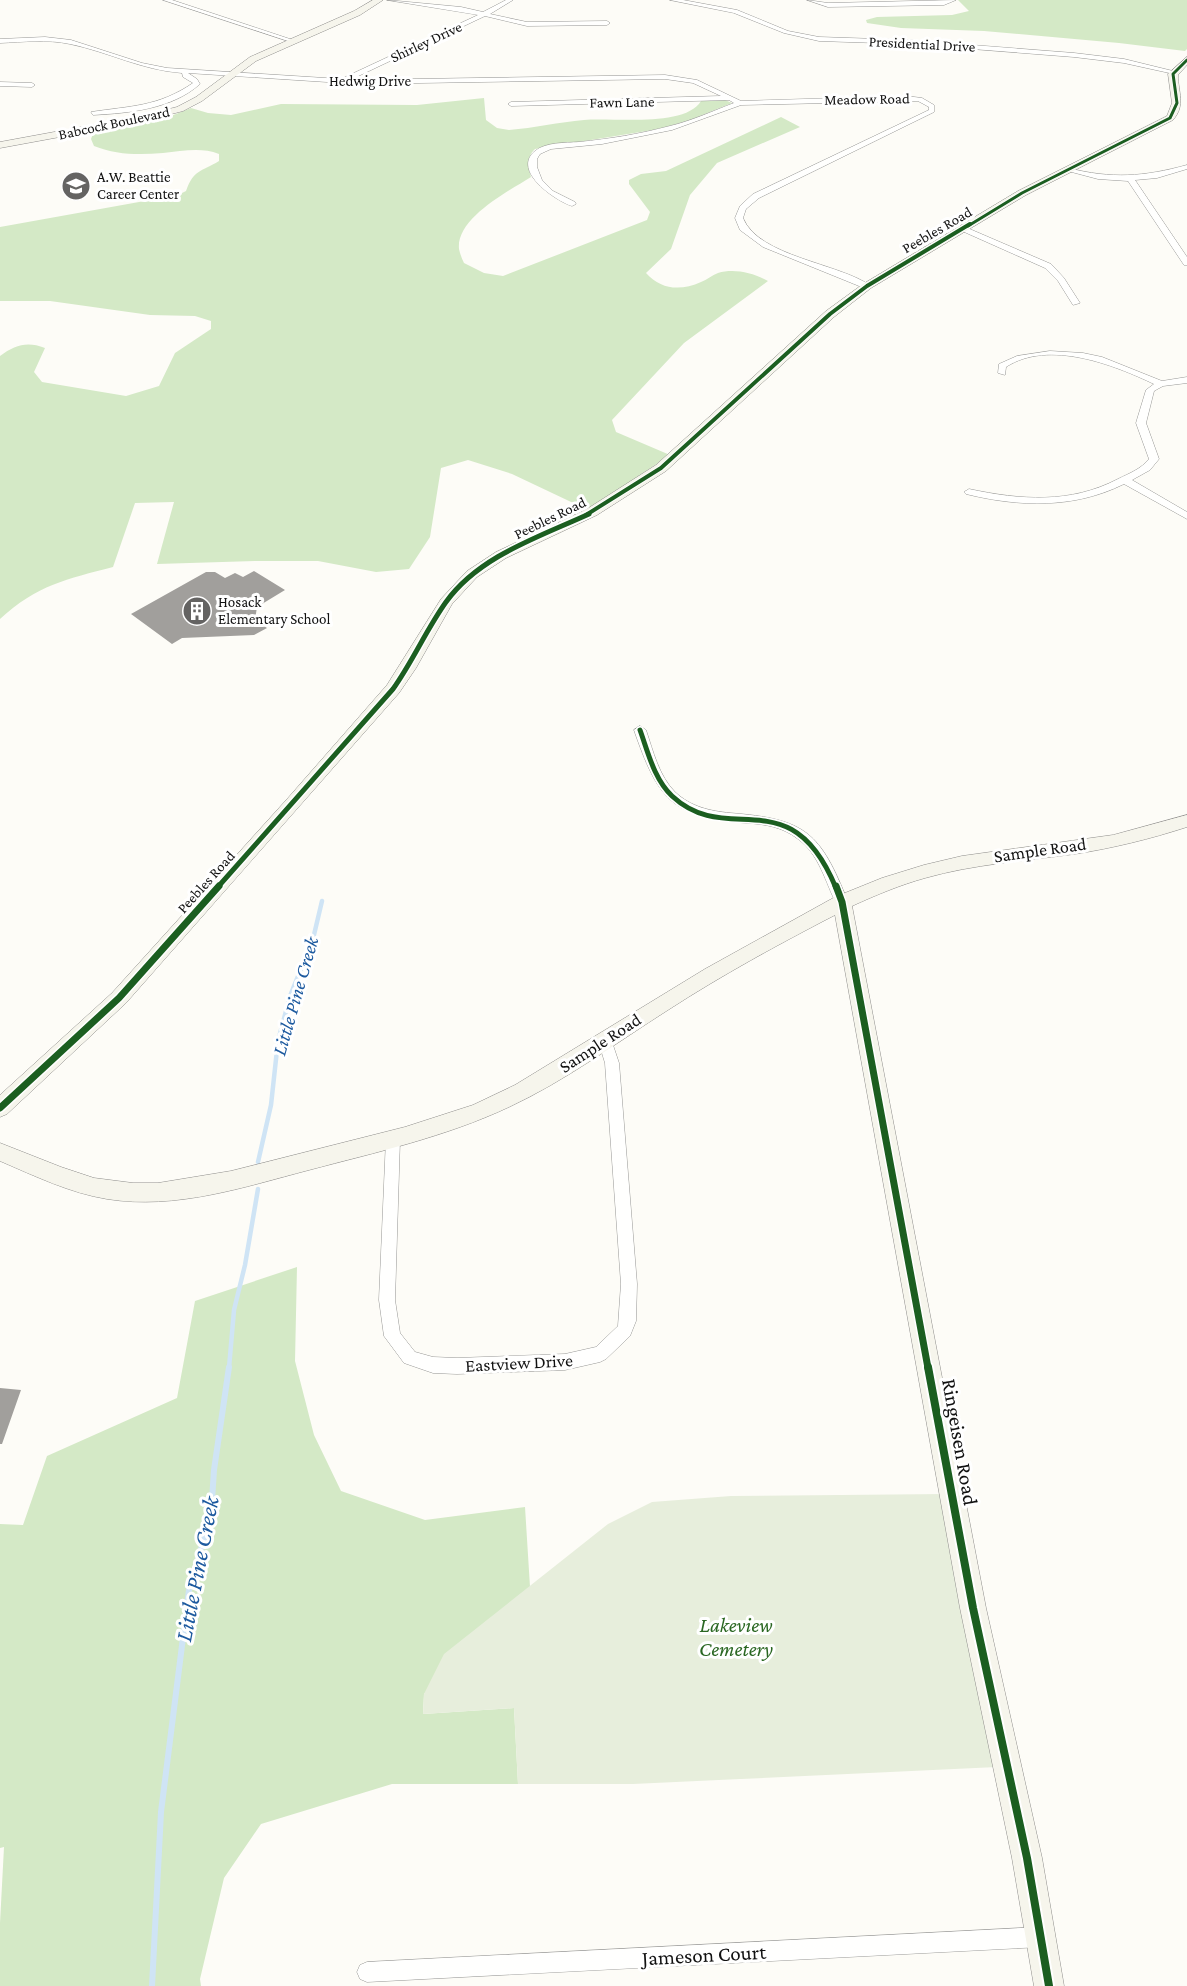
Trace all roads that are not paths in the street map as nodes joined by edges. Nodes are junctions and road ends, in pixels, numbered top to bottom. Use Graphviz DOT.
graph roads {
  1 [pos="166,0"];
  2 [pos="379,0"];
  3 [pos="390,0"];
  4 [pos="510,0"];
  5 [pos="673,0"];
  6 [pos="810,0"];
  7 [pos="953,0"];
  8 [pos="717,1"];
  9 [pos="704,5"];
  10 [pos="485,14"];
  11 [pos="608,23"];
  12 [pos="0,41"];
  13 [pos="293,41"];
  14 [pos="1187,60"];
  15 [pos="187,72"];
  16 [pos="1174,72"];
  17 [pos="231,75"];
  18 [pos="340,82"];
  19 [pos="0,84"];
  20 [pos="32,85"];
  21 [pos="737,100"];
  22 [pos="511,104"];
  23 [pos="93,113"];
  24 [pos="0,146"];
  25 [pos="1187,167"];
  26 [pos="1068,170"];
  27 [pos="1172,172"];
  28 [pos="1187,177"];
  29 [pos="1130,179"];
  30 [pos="572,204"];
  31 [pos="965,229"];
  32 [pos="1187,263"];
  33 [pos="867,286"];
  34 [pos="1076,303"];
  35 [pos="1002,373"];
  36 [pos="1187,380"];
  37 [pos="1161,384"];
  38 [pos="1125,480"];
  39 [pos="969,492"];
  40 [pos="1187,516"];
  41 [pos="640,730"];
  42 [pos="1187,821"];
  43 [pos="842,902"];
  44 [pos="605,1040"];
  45 [pos="0,1108"];
  46 [pos="393,1139"];
  47 [pos="0,1152"];
  48 [pos="1041,1937"];
  49 [pos="367,1972"];
  50 [pos="1049,1986"];
  1 -- 13 [label="street"];
  2 -- 13 [label="street, Babcock Boulevard"];
  3 -- 10 [label="street"];
  4 -- 10 [label="street, Shirley Drive"];
  5 -- 9 [label="street, Presidential Drive"];
  6 -- 7 [label="street"];
  8 -- 9 [label="street"];
  9 -- 16 [label="street, Presidential Drive"];
  10 -- 11 [label="street"];
  10 -- 18 [label="street, Shirley Drive"];
  12 -- 15 [label="street, Hedwig Drive"];
  13 -- 17 [label="street, Babcock Boulevard"];
  14 -- 16 [label="street"];
  15 -- 17 [label="street, Hedwig Drive"];
  15 -- 23 [label="street"];
  16 -- 26 [label="street, Peebles Road"];
  17 -- 18 [label="street, Hedwig Drive"];
  17 -- 24 [label="street, Babcock Boulevard"];
  18 -- 21 [label="street, Hedwig Drive"];
  19 -- 20 [label="street"];
  21 -- 22 [label="street, Fawn Lane"];
  21 -- 30 [label="street, Meadow Road"];
  21 -- 33 [label="street, Meadow Road"];
  25 -- 27 [label="street"];
  26 -- 29 [label="street"];
  26 -- 31 [label="street, Peebles Road"];
  27 -- 28 [label="street"];
  27 -- 29 [label="street"];
  29 -- 32 [label="street"];
  31 -- 33 [label="street, Peebles Road"];
  31 -- 34 [label="street"];
  33 -- 45 [label="street, Peebles Road"];
  35 -- 37 [label="street"];
  36 -- 37 [label="street"];
  37 -- 38 [label="street"];
  38 -- 39 [label="street"];
  38 -- 40 [label="street"];
  41 -- 43 [label="street"];
  42 -- 43 [label="street, Sample Road"];
  43 -- 44 [label="street, Sample Road"];
  43 -- 48 [label="street, Ringeisen Road"];
  44 -- 46 [label="street, Sample Road"];
  44 -- 46 [label="street, Eastview Drive"];
  46 -- 47 [label="street, Sample Road"];
  48 -- 49 [label="street, Jameson Court"];
  48 -- 50 [label="street, Ringeisen Road"];
}
